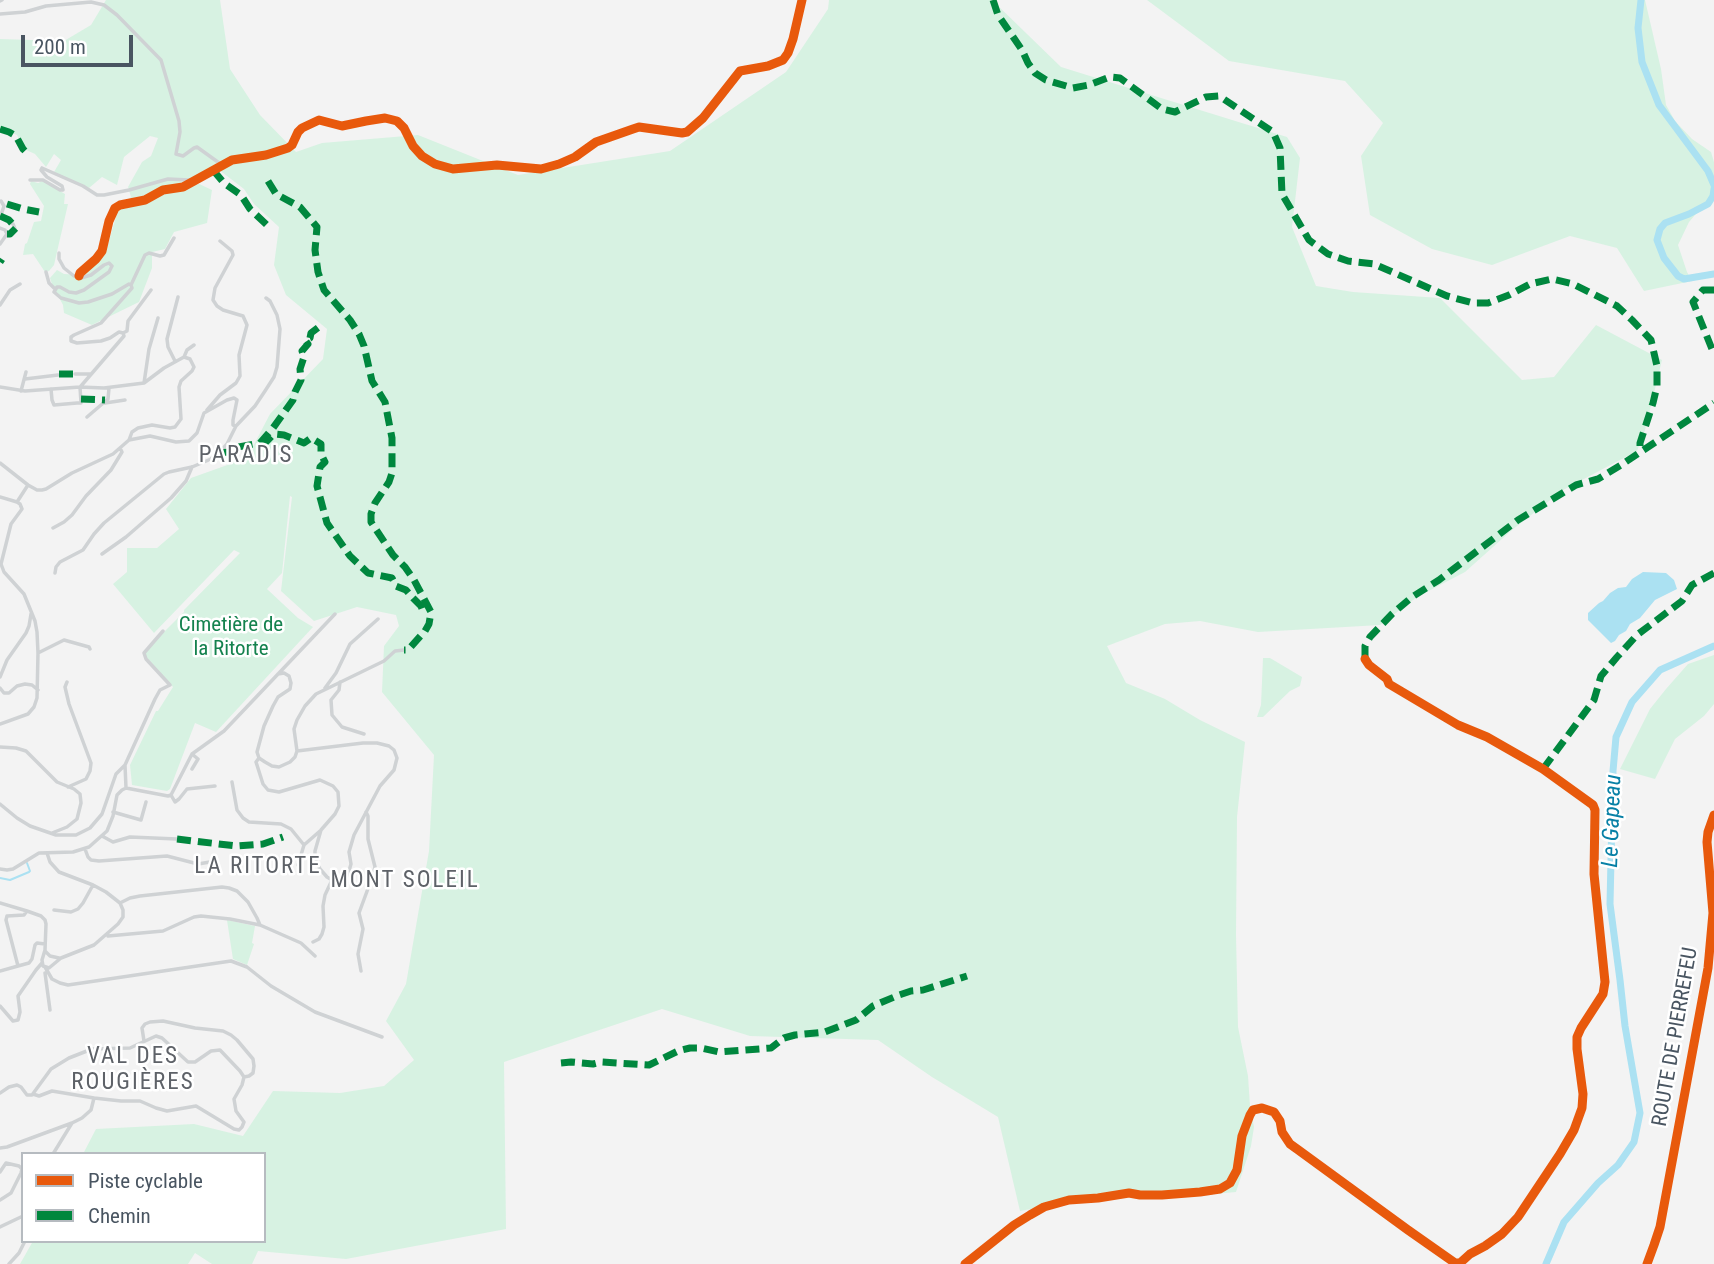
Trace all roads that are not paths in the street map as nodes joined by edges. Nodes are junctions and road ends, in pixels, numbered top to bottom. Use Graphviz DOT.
graph roads {
  1 [pos="802,0"];
  2 [pos="0,14"];
  3 [pos="223,165"];
  4 [pos="30,180"];
  5 [pos="194,182"];
  6 [pos="1,201"];
  7 [pos="0,216"];
  8 [pos="0,228"];
  9 [pos="15,229"];
  10 [pos="174,238"];
  11 [pos="220,242"];
  12 [pos="0,244"];
  13 [pos="59,253"];
  14 [pos="46,272"];
  15 [pos="77,276"];
  16 [pos="20,284"];
  17 [pos="131,285"];
  18 [pos="55,289"];
  19 [pos="151,290"];
  20 [pos="178,297"];
  21 [pos="266,298"];
  22 [pos="0,304"];
  23 [pos="158,318"];
  24 [pos="123,332"];
  25 [pos="194,345"];
  26 [pos="184,357"];
  27 [pos="176,361"];
  28 [pos="26,372"];
  29 [pos="75,374"];
  30 [pos="91,374"];
  31 [pos="58,375"];
  32 [pos="25,379"];
  33 [pos="144,383"];
  34 [pos="0,387"];
  35 [pos="80,387"];
  36 [pos="109,388"];
  37 [pos="51,389"];
  38 [pos="21,391"];
  39 [pos="125,400"];
  40 [pos="103,404"];
  41 [pos="205,413"];
  42 [pos="87,417"];
  43 [pos="236,426"];
  44 [pos="129,440"];
  45 [pos="120,448"];
  46 [pos="0,463"];
  47 [pos="192,467"];
  48 [pos="28,485"];
  49 [pos="0,497"];
  50 [pos="17,502"];
  51 [pos="52,528"];
  52 [pos="2,550"];
  53 [pos="102,554"];
  54 [pos="55,573"];
  55 [pos="32,610"];
  56 [pos="335,614"];
  57 [pos="378,619"];
  58 [pos="163,631"];
  59 [pos="90,649"];
  60 [pos="404,650"];
  61 [pos="38,653"];
  62 [pos="1365,659"];
  63 [pos="278,674"];
  64 [pos="0,677"];
  65 [pos="67,682"];
  66 [pos="340,682"];
  67 [pos="0,688"];
  68 [pos="38,690"];
  69 [pos="323,691"];
  70 [pos="0,724"];
  71 [pos="364,733"];
  72 [pos="0,747"];
  73 [pos="297,751"];
  74 [pos="192,754"];
  75 [pos="259,758"];
  76 [pos="125,765"];
  77 [pos="192,769"];
  78 [pos="232,782"];
  79 [pos="215,786"];
  80 [pos="68,787"];
  81 [pos="126,788"];
  82 [pos="171,795"];
  83 [pos="146,802"];
  84 [pos="0,804"];
  85 [pos="113,812"];
  86 [pos="366,812"];
  87 [pos="1714,815"];
  88 [pos="321,830"];
  89 [pos="52,834"];
  90 [pos="102,836"];
  91 [pos="177,839"];
  92 [pos="304,845"];
  93 [pos="85,849"];
  94 [pos="47,853"];
  95 [pos="216,861"];
  96 [pos="298,865"];
  97 [pos="0,869"];
  98 [pos="332,880"];
  99 [pos="93,885"];
  100 [pos="0,903"];
  101 [pos="120,903"];
  102 [pos="54,910"];
  103 [pos="27,911"];
  104 [pos="260,925"];
  105 [pos="116,926"];
  106 [pos="120,935"];
  107 [pos="106,936"];
  108 [pos="313,942"];
  109 [pos="45,944"];
  110 [pos="45,950"];
  111 [pos="314,956"];
  112 [pos="50,957"];
  113 [pos="61,958"];
  114 [pos="43,965"];
  115 [pos="52,965"];
  116 [pos="18,966"];
  117 [pos="0,971"];
  118 [pos="361,971"];
  119 [pos="54,981"];
  120 [pos="0,1006"];
  121 [pos="50,1010"];
  122 [pos="382,1037"];
  123 [pos="144,1041"];
  124 [pos="244,1077"];
  125 [pos="0,1093"];
  126 [pos="33,1094"];
  127 [pos="94,1098"];
  128 [pos="72,1123"];
  129 [pos="0,1149"];
  130 [pos="54,1152"];
  131 [pos="21,1168"];
  132 [pos="0,1172"];
  133 [pos="21,1173"];
  134 [pos="0,1200"];
  135 [pos="21,1217"];
  136 [pos="0,1227"];
  137 [pos="24,1243"];
  138 [pos="9,1264"];
  139 [pos="965,1264"];
  140 [pos="1647,1264"];
  1 -- 3 [label="street"];
  2 -- 3 [label="street"];
  3 -- 5 [label="street"];
  4 -- 5 [label="street"];
  5 -- 15 [label="street"];
  6 -- 7 [label="street"];
  7 -- 9 [label="street"];
  8 -- 12 [label="street"];
  10 -- 17 [label="street"];
  11 -- 41 [label="street"];
  13 -- 15 [label="street"];
  14 -- 18 [label="street"];
  15 -- 18 [label="street"];
  16 -- 22 [label="street"];
  17 -- 18 [label="street"];
  17 -- 24 [label="street"];
  19 -- 24 [label="street"];
  20 -- 27 [label="street"];
  21 -- 43 [label="street"];
  23 -- 33 [label="street"];
  24 -- 30 [label="street"];
  25 -- 26 [label="street"];
  26 -- 27 [label="street"];
  26 -- 44 [label="street"];
  27 -- 33 [label="street"];
  28 -- 32 [label="street"];
  29 -- 30 [label="street"];
  30 -- 35 [label="street"];
  31 -- 32 [label="street"];
  32 -- 38 [label="street"];
  33 -- 36 [label="street"];
  34 -- 38 [label="street"];
  35 -- 36 [label="street"];
  35 -- 37 [label="street"];
  35 -- 37 [label="street"];
  36 -- 40 [label="street"];
  37 -- 38 [label="street"];
  39 -- 40 [label="street"];
  40 -- 42 [label="street"];
  41 -- 43 [label="street"];
  41 -- 44 [label="street"];
  43 -- 47 [label="street"];
  44 -- 45 [label="street"];
  45 -- 48 [label="street"];
  45 -- 51 [label="street"];
  46 -- 48 [label="street"];
  47 -- 53 [label="street"];
  47 -- 54 [label="street"];
  48 -- 50 [label="street"];
  49 -- 50 [label="street"];
  50 -- 52 [label="street"];
  52 -- 55 [label="street"];
  55 -- 61 [label="street"];
  55 -- 64 [label="street"];
  56 -- 63 [label="street"];
  57 -- 69 [label="street"];
  58 -- 76 [label="street"];
  59 -- 61 [label="street"];
  60 -- 66 [label="street"];
  61 -- 68 [label="street"];
  62 -- 139 [label="street"];
  63 -- 74 [label="street"];
  63 -- 75 [label="street"];
  65 -- 80 [label="street"];
  66 -- 69 [label="street"];
  66 -- 71 [label="street"];
  67 -- 68 [label="street"];
  68 -- 70 [label="street"];
  69 -- 73 [label="street"];
  72 -- 80 [label="street"];
  73 -- 75 [label="street"];
  73 -- 86 [label="street"];
  74 -- 77 [label="street"];
  74 -- 82 [label="street"];
  75 -- 88 [label="street"];
  76 -- 81 [label="street"];
  76 -- 89 [label="street"];
  78 -- 92 [label="street"];
  79 -- 82 [label="street"];
  80 -- 89 [label="street"];
  81 -- 82 [label="street"];
  81 -- 85 [label="street"];
  83 -- 85 [label="street"];
  84 -- 89 [label="street"];
  85 -- 90 [label="street"];
  86 -- 98 [label="street"];
  86 -- 118 [label="street"];
  87 -- 140 [label="main road, ROUTE DE PIERREFEU"];
  88 -- 92 [label="street"];
  88 -- 98 [label="street"];
  90 -- 91 [label="street"];
  90 -- 93 [label="street"];
  92 -- 96 [label="street"];
  93 -- 94 [label="street"];
  93 -- 95 [label="street"];
  94 -- 97 [label="street"];
  94 -- 99 [label="street"];
  98 -- 108 [label="street"];
  99 -- 101 [label="street"];
  99 -- 102 [label="street"];
  100 -- 103 [label="street"];
  101 -- 104 [label="street"];
  101 -- 105 [label="street"];
  103 -- 109 [label="street"];
  103 -- 116 [label="street"];
  104 -- 106 [label="street"];
  104 -- 111 [label="street"];
  105 -- 106 [label="street"];
  105 -- 107 [label="street"];
  106 -- 107 [label="street"];
  107 -- 113 [label="street"];
  109 -- 110 [label="street"];
  109 -- 116 [label="street"];
  110 -- 112 [label="street"];
  110 -- 114 [label="street"];
  112 -- 113 [label="street"];
  112 -- 114 [label="street"];
  112 -- 115 [label="street"];
  113 -- 115 [label="street"];
  114 -- 115 [label="street"];
  114 -- 119 [label="street"];
  114 -- 120 [label="street"];
  114 -- 121 [label="street"];
  115 -- 119 [label="street"];
  116 -- 117 [label="street"];
  119 -- 122 [label="street"];
  123 -- 124 [label="street"];
  123 -- 124 [label="street"];
  123 -- 126 [label="street"];
  124 -- 127 [label="street"];
  125 -- 126 [label="street"];
  126 -- 127 [label="street"];
  127 -- 128 [label="street"];
  128 -- 129 [label="street"];
  128 -- 130 [label="street"];
  131 -- 132 [label="street"];
  133 -- 134 [label="street"];
  135 -- 136 [label="street"];
  137 -- 138 [label="street"];
}
